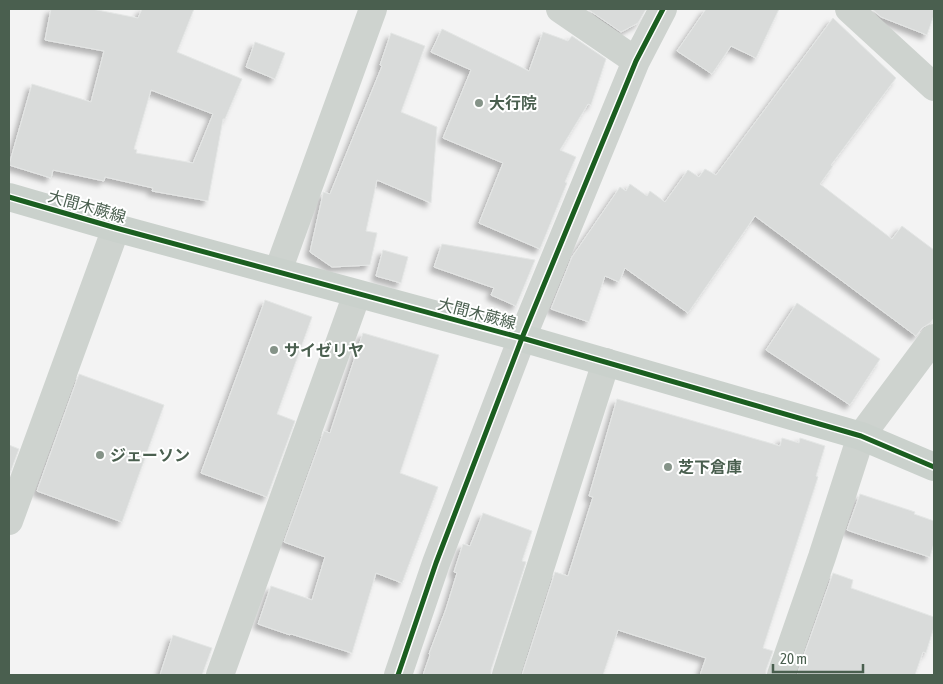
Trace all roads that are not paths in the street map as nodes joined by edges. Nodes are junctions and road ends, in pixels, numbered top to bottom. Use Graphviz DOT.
graph roads {
  1 [pos="373,9"];
  2 [pos="560,9"];
  3 [pos="663,9"];
  4 [pos="849,9"];
  5 [pos="636,61"];
  6 [pos="934,87"];
  7 [pos="9,197"];
  8 [pos="116,228"];
  9 [pos="278,271"];
  10 [pos="357,294"];
  11 [pos="522,338"];
  12 [pos="934,338"];
  13 [pos="606,362"];
  14 [pos="861,436"];
  15 [pos="934,467"];
  16 [pos="15,486"];
  17 [pos="9,521"];
  18 [pos="220,675"];
  19 [pos="398,675"];
  20 [pos="506,675"];
  21 [pos="781,675"];
  1 -- 9 [label="street"];
  2 -- 5 [label="street"];
  3 -- 5 [label="street"];
  4 -- 6 [label="street"];
  5 -- 11 [label="street"];
  7 -- 8 [label="main road, 大間木蕨線"];
  8 -- 9 [label="main road, 大間木蕨線"];
  8 -- 16 [label="street"];
  9 -- 10 [label="main road, 大間木蕨線"];
  10 -- 11 [label="main road, 大間木蕨線"];
  10 -- 18 [label="street"];
  11 -- 13 [label="main road, 大間木蕨線"];
  11 -- 19 [label="street"];
  12 -- 14 [label="street"];
  13 -- 14 [label="main road, 大間木蕨線"];
  13 -- 20 [label="street"];
  14 -- 15 [label="main road, 大間木蕨線"];
  14 -- 21 [label="street"];
  16 -- 17 [label="street"];
}
